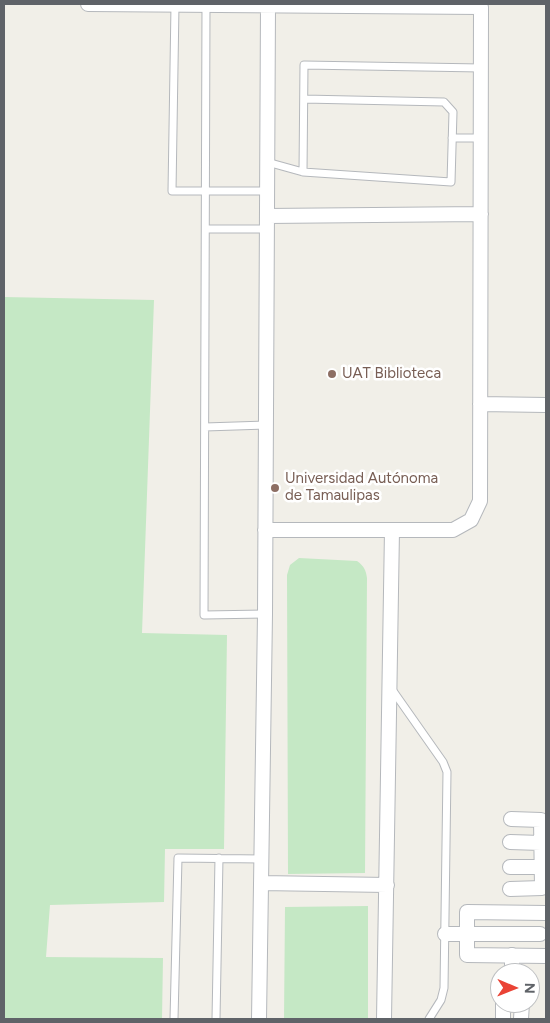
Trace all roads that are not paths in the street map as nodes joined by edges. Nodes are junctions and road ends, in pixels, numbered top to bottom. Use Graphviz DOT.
graph roads {
  1 [pos="88,4"];
  2 [pos="174,5"];
  3 [pos="206,5"];
  4 [pos="430,5"];
  5 [pos="268,6"];
  6 [pos="481,68"];
  7 [pos="304,99"];
  8 [pos="452,138"];
  9 [pos="481,138"];
  10 [pos="267,162"];
  11 [pos="303,172"];
  12 [pos="206,191"];
  13 [pos="267,191"];
  14 [pos="481,214"];
  15 [pos="267,223"];
  16 [pos="206,230"];
  17 [pos="480,404"];
  18 [pos="546,405"];
  19 [pos="266,425"];
  20 [pos="205,426"];
  21 [pos="265,530"];
  22 [pos="392,530"];
  23 [pos="265,614"];
  24 [pos="390,687"];
  25 [pos="511,819"];
  26 [pos="510,842"];
  27 [pos="541,842"];
  28 [pos="218,858"];
  29 [pos="261,859"];
  30 [pos="510,867"];
  31 [pos="541,867"];
  32 [pos="261,883"];
  33 [pos="387,885"];
  34 [pos="531,888"];
  35 [pos="510,889"];
  36 [pos="530,913"];
  37 [pos="546,913"];
  38 [pos="445,934"];
  39 [pos="467,934"];
  40 [pos="540,934"];
  41 [pos="512,956"];
  42 [pos="546,956"];
  43 [pos="512,963"];
  44 [pos="174,1019"];
  45 [pos="216,1019"];
  46 [pos="259,1019"];
  47 [pos="384,1019"];
  48 [pos="429,1019"];
  1 -- 2 [label="street"];
  2 -- 3 [label="street"];
  2 -- 12 [label="lane"];
  3 -- 5 [label="street"];
  3 -- 12 [label="lane"];
  4 -- 5 [label="street"];
  4 -- 6 [label="street"];
  5 -- 10 [label="street"];
  6 -- 7 [label="lane"];
  6 -- 9 [label="street"];
  7 -- 8 [label="lane"];
  7 -- 11 [label="lane"];
  8 -- 9 [label="lane"];
  8 -- 11 [label="lane"];
  9 -- 14 [label="street"];
  10 -- 11 [label="lane"];
  10 -- 13 [label="street"];
  12 -- 13 [label="lane"];
  12 -- 16 [label="lane"];
  13 -- 15 [label="street"];
  14 -- 15 [label="street"];
  14 -- 17 [label="street"];
  15 -- 16 [label="lane"];
  15 -- 19 [label="street"];
  16 -- 20 [label="lane"];
  17 -- 18 [label="street"];
  17 -- 22 [label="street"];
  19 -- 20 [label="lane"];
  19 -- 21 [label="street"];
  20 -- 23 [label="lane"];
  21 -- 22 [label="street"];
  21 -- 23 [label="street"];
  22 -- 24 [label="street"];
  23 -- 29 [label="street"];
  24 -- 33 [label="street"];
  24 -- 38 [label="lane"];
  25 -- 27 [label="street"];
  26 -- 27 [label="street"];
  27 -- 31 [label="street"];
  28 -- 29 [label="lane"];
  28 -- 44 [label="lane"];
  28 -- 45 [label="lane"];
  29 -- 32 [label="street"];
  30 -- 31 [label="street"];
  31 -- 34 [label="street"];
  32 -- 33 [label="street"];
  32 -- 46 [label="street"];
  33 -- 47 [label="street"];
  34 -- 35 [label="street"];
  34 -- 36 [label="street"];
  36 -- 37 [label="street"];
  36 -- 39 [label="street"];
  38 -- 39 [label="street"];
  38 -- 48 [label="lane"];
  39 -- 40 [label="street"];
  39 -- 41 [label="street"];
  41 -- 42 [label="street"];
  41 -- 43 [label="street"];
}
